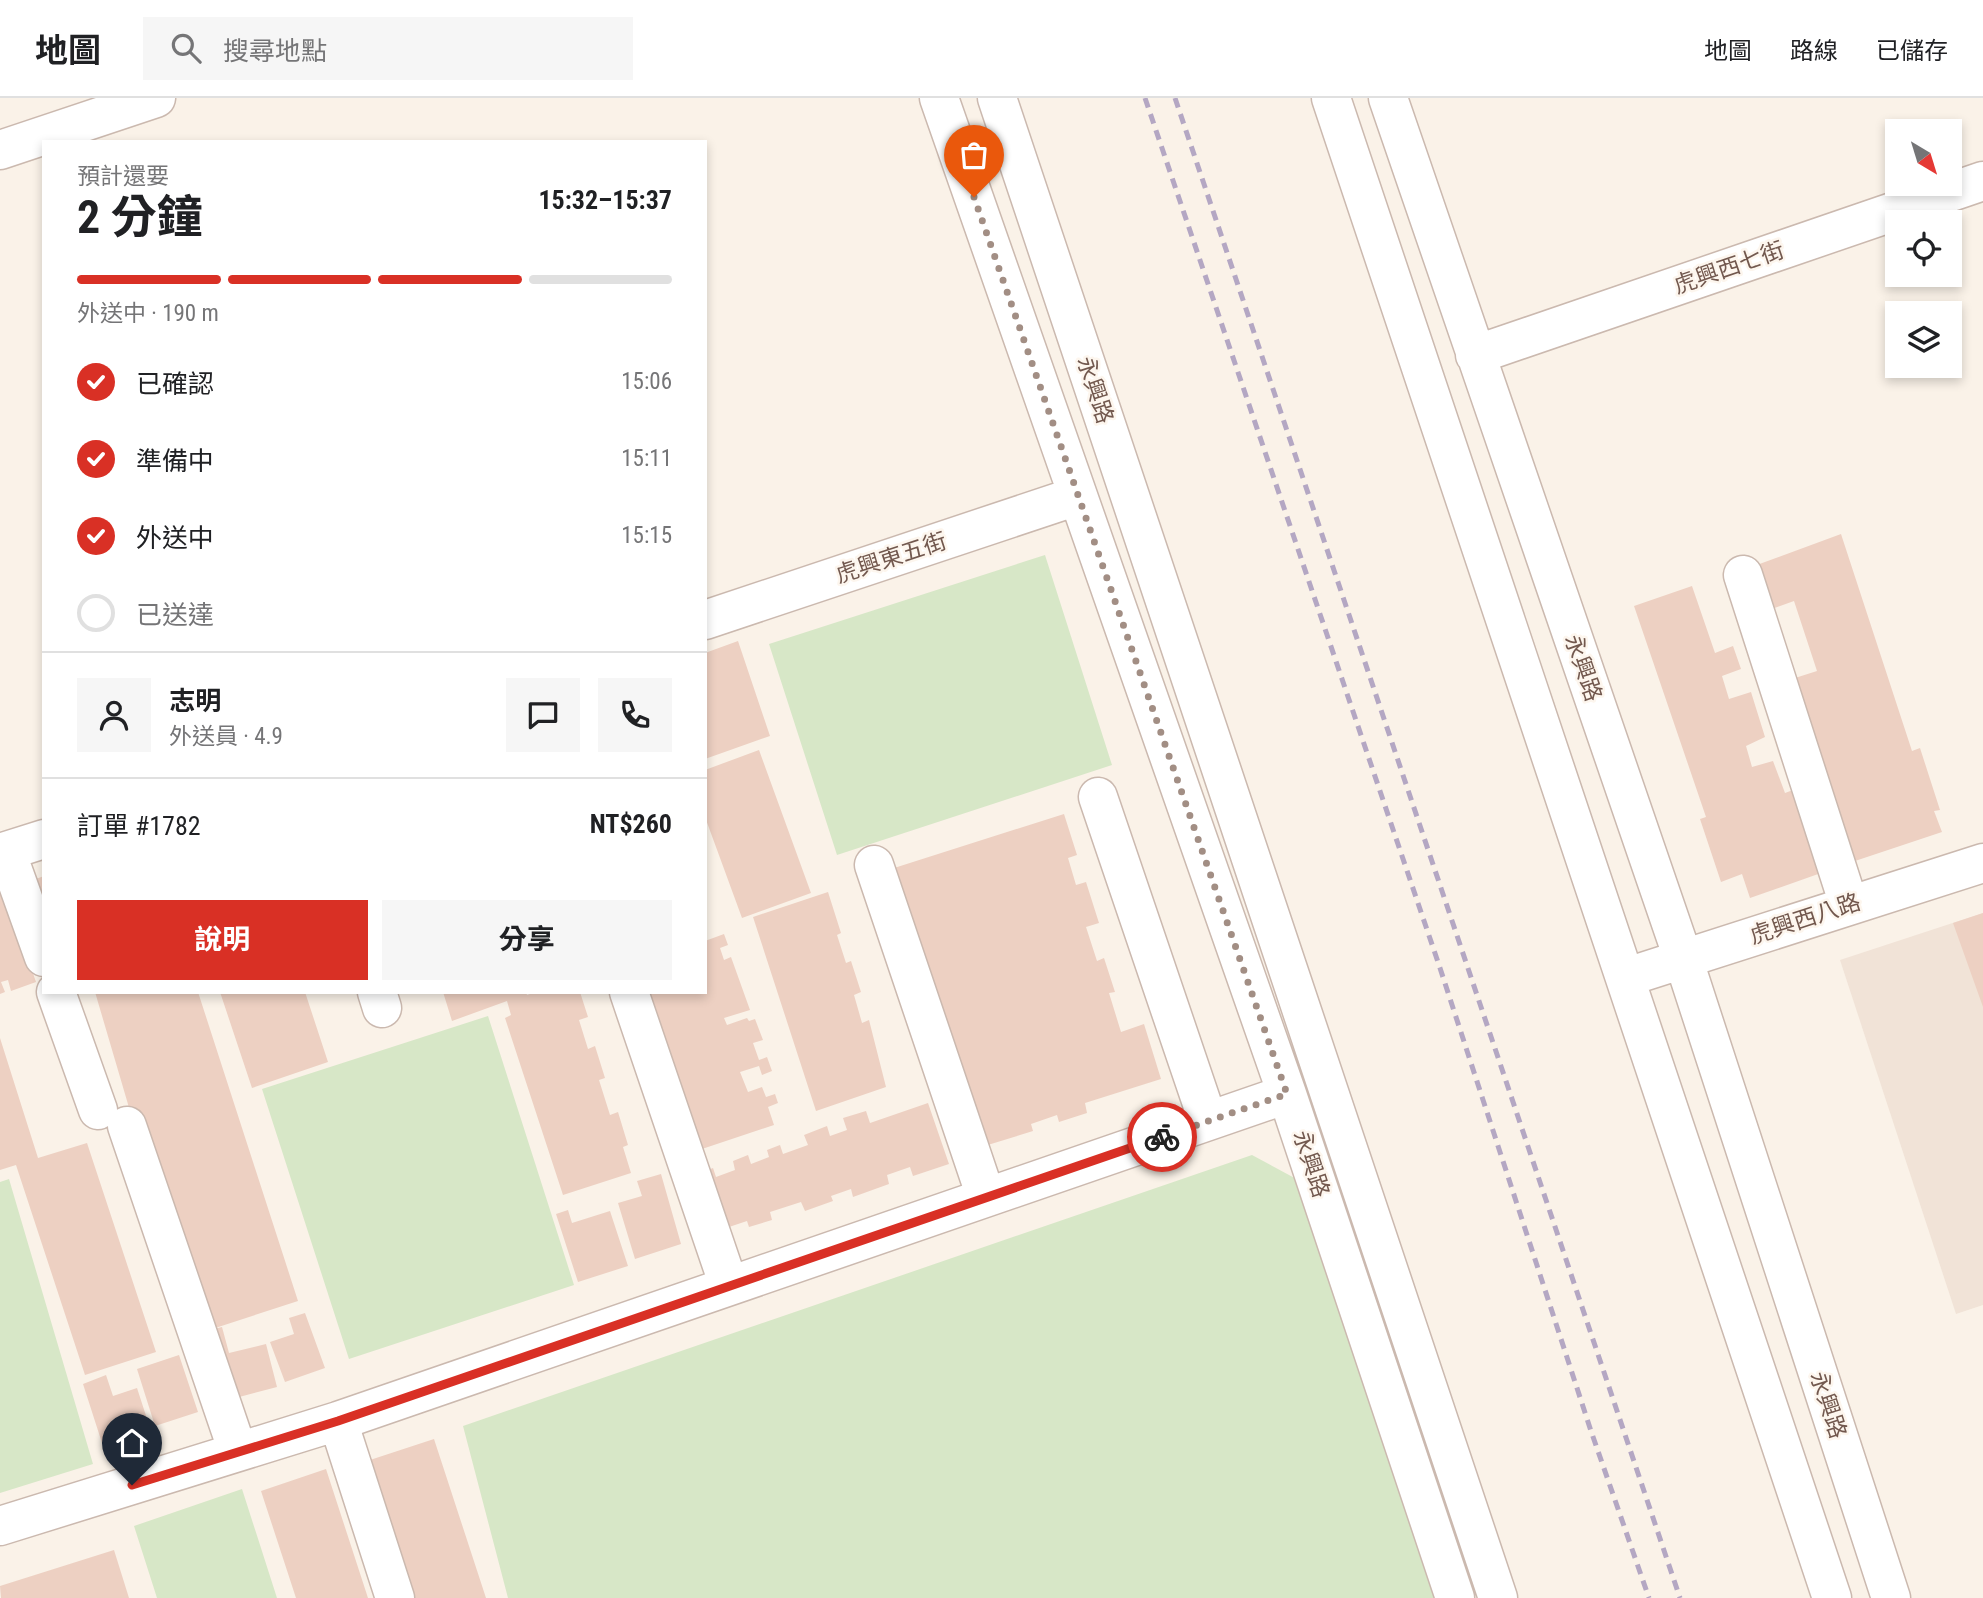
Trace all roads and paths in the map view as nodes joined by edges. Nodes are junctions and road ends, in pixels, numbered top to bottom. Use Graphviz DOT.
graph roads {
  1 [pos="156,98"];
  2 [pos="939,98"];
  3 [pos="997,98"];
  4 [pos="1331,98"];
  5 [pos="1388,98"];
  6 [pos="0,150"];
  7 [pos="1983,181"];
  8 [pos="1475,355"];
  9 [pos="1077,496"];
  10 [pos="1744,575"];
  11 [pos="707,619"];
  12 [pos="1098,797"];
  13 [pos="42,840"];
  14 [pos="3,852"];
  15 [pos="1983,863"];
  16 [pos="874,865"];
  17 [pos="1849,905"];
  18 [pos="42,952"];
  19 [pos="1683,958"];
  20 [pos="1627,977"];
  21 [pos="57,994"];
  22 [pos="630,994"];
  23 [pos="1287,1094"];
  24 [pos="1208,1121"];
  25 [pos="986,1197"];
  26 [pos="729,1286"];
  27 [pos="338,1421"];
  28 [pos="238,1452"];
  29 [pos="0,1526"];
  30 [pos="394,1598"];
  31 [pos="1455,1598"];
  32 [pos="1498,1598"];
  33 [pos="1832,1598"];
  34 [pos="1891,1598"];
  1 -- 6 [label="street"];
  2 -- 9 [label="street, 永興路"];
  3 -- 32 [label="street, 永興路"];
  4 -- 20 [label="street"];
  5 -- 8 [label="street, 永興路"];
  7 -- 8 [label="street, 虎興西七街"];
  8 -- 19 [label="street, 永興路"];
  9 -- 11 [label="street, 虎興東五街"];
  9 -- 23 [label="street, 永興路"];
  10 -- 17 [label="street"];
  12 -- 24 [label="street"];
  13 -- 14 [label="street"];
  14 -- 18 [label="street"];
  15 -- 17 [label="street, 虎興西八路"];
  16 -- 25 [label="street"];
  17 -- 19 [label="street, 虎興西八路"];
  19 -- 20 [label="street, 虎興西八路"];
  19 -- 34 [label="street, 永興路"];
  20 -- 33 [label="street"];
  21 -- 28 [label="street"];
  22 -- 26 [label="street"];
  23 -- 24 [label="street"];
  23 -- 31 [label="street, 永興路"];
  24 -- 25 [label="street"];
  25 -- 26 [label="street"];
  26 -- 27 [label="street"];
  27 -- 28 [label="street"];
  27 -- 30 [label="street"];
  28 -- 29 [label="street"];
}
